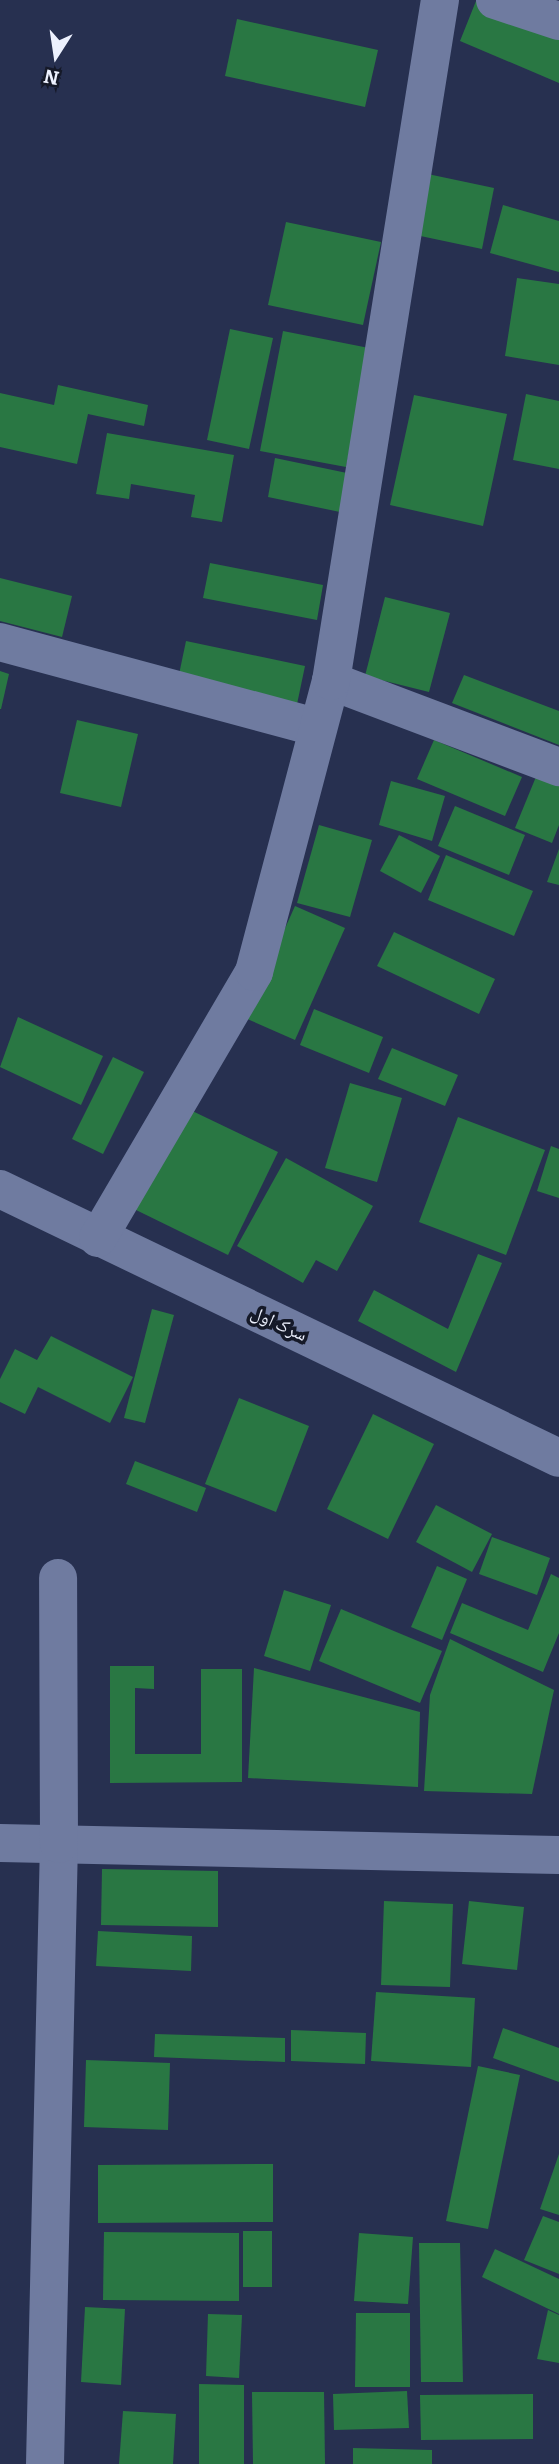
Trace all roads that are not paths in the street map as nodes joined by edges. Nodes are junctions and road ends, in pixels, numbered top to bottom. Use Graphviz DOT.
graph roads {
  1 [pos="440,0"];
  2 [pos="495,0"];
  3 [pos="559,21"];
  4 [pos="0,642"];
  5 [pos="331,681"];
  6 [pos="318,728"];
  7 [pos="559,767"];
  8 [pos="0,1189"];
  9 [pos="98,1238"];
  10 [pos="559,1458"];
  11 [pos="58,1578"];
  12 [pos="0,1843"];
  13 [pos="59,1844"];
  14 [pos="559,1854"];
  15 [pos="45,2464"];
  1 -- 5 [label="street"];
  2 -- 3 [label="street"];
  4 -- 6 [label="street"];
  5 -- 6 [label="street"];
  5 -- 7 [label="street"];
  6 -- 9 [label="street"];
  8 -- 9 [label="street, سرک اول"];
  9 -- 10 [label="street, سرک اول"];
  11 -- 13 [label="street"];
  12 -- 13 [label="street"];
  13 -- 14 [label="street"];
  13 -- 15 [label="street"];
}
